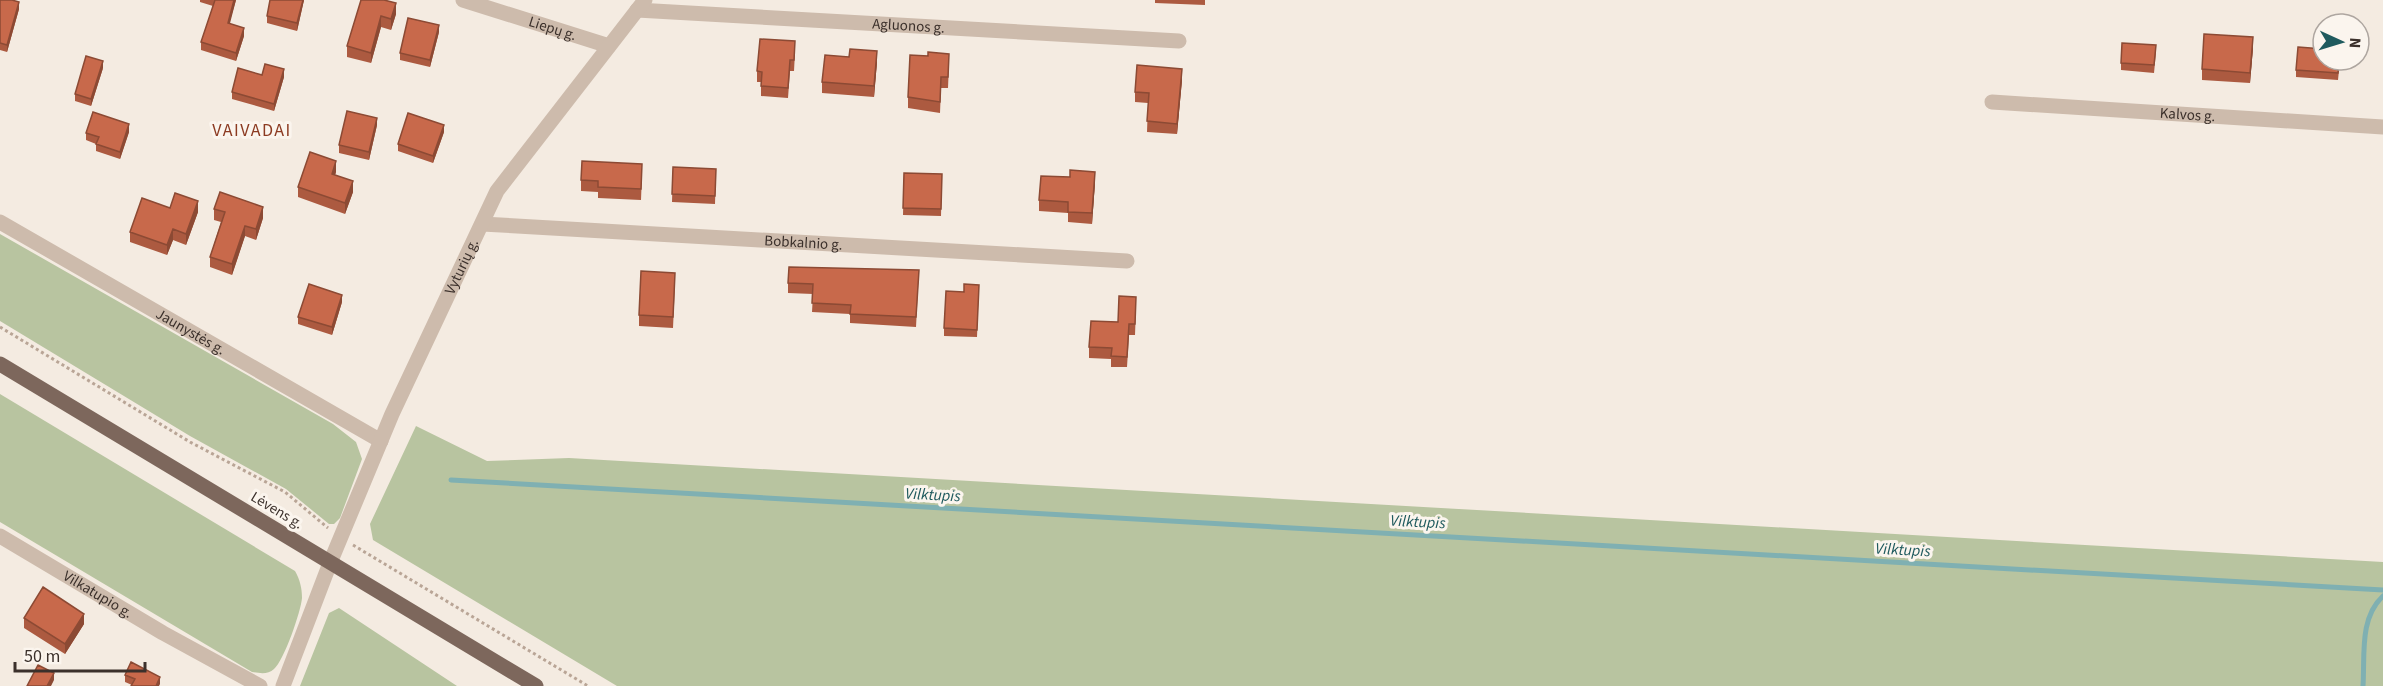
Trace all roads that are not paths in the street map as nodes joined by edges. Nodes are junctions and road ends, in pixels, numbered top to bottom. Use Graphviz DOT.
graph roads {
  1 [pos="463,0"];
  2 [pos="641,5"];
  3 [pos="1179,41"];
  4 [pos="609,46"];
  5 [pos="1992,102"];
  6 [pos="2383,127"];
  7 [pos="0,222"];
  8 [pos="482,224"];
  9 [pos="1127,261"];
  10 [pos="0,364"];
  11 [pos="381,441"];
  12 [pos="0,536"];
  13 [pos="330,563"];
  14 [pos="260,686"];
  15 [pos="283,686"];
  16 [pos="536,686"];
  1 -- 4 [label="street, Liepų g."];
  2 -- 3 [label="street, Agluonos g."];
  2 -- 4 [label="street, Vyturių g."];
  4 -- 8 [label="street, Vyturių g."];
  5 -- 6 [label="street, Kalvos g."];
  7 -- 11 [label="street, Jaunystės g."];
  8 -- 9 [label="street, Bobkalnio g."];
  8 -- 11 [label="street, Vyturių g."];
  10 -- 13 [label="main road, Lėvens g."];
  11 -- 13 [label="street, Vyturių g."];
  12 -- 14 [label="street, Vilkatupio g."];
  13 -- 15 [label="street, Vyturių g."];
  13 -- 16 [label="main road, Lėvens g."];
}
